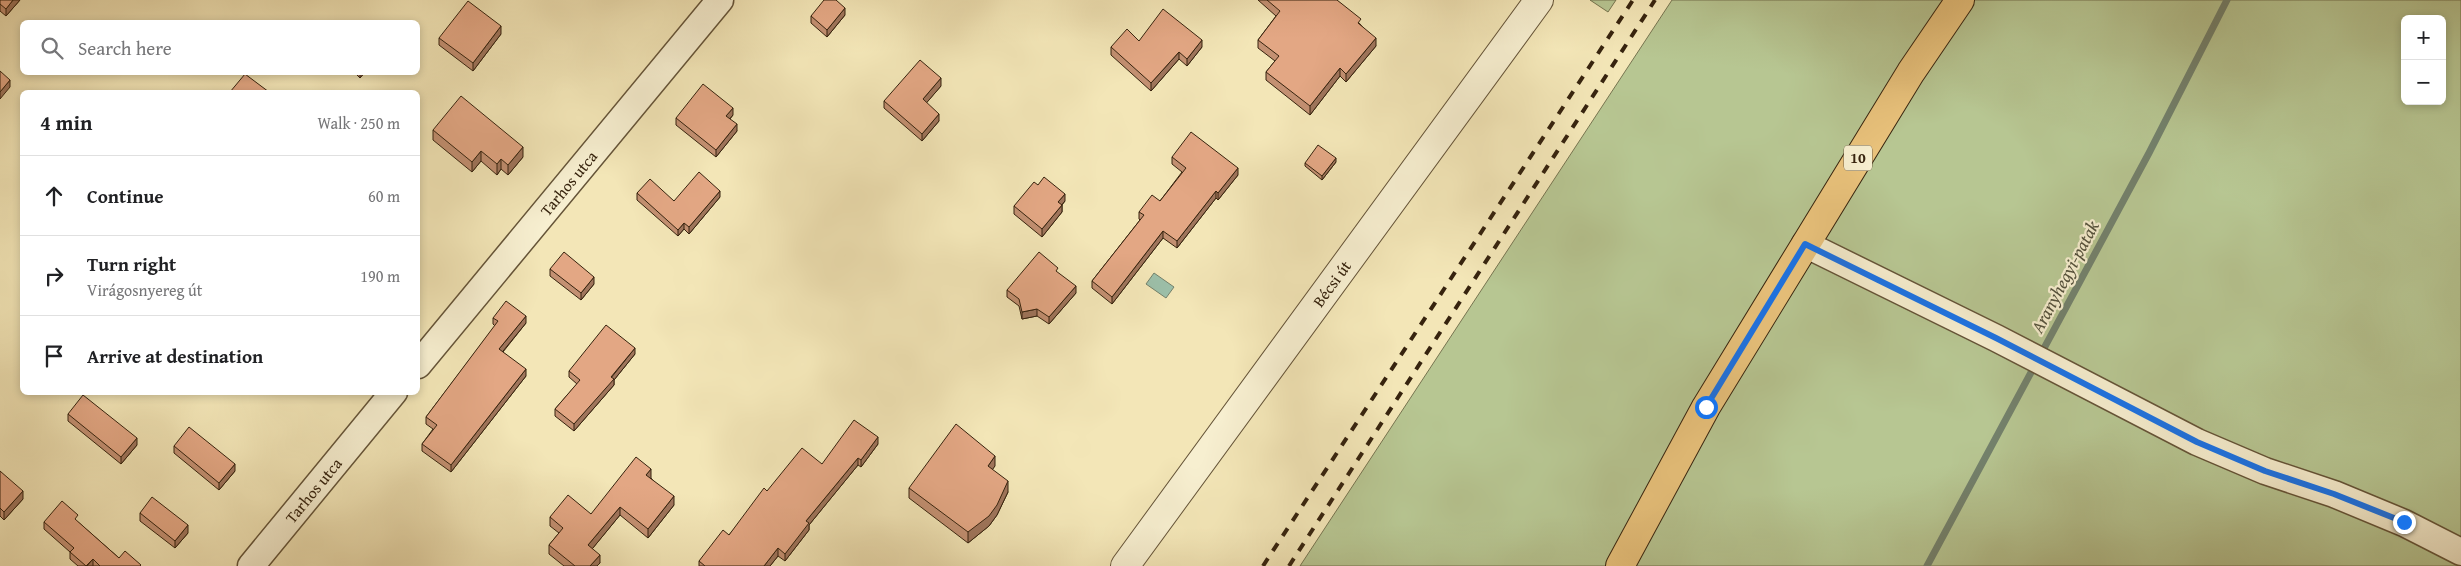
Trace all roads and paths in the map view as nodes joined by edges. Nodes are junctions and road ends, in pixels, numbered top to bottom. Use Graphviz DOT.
graph roads {
  1 [pos="720,0"];
  2 [pos="1539,0"];
  3 [pos="1960,0"];
  4 [pos="1805,244"];
  5 [pos="420,363"];
  6 [pos="392,395"];
  7 [pos="2461,552"];
  8 [pos="251,566"];
  9 [pos="1125,566"];
  10 [pos="1620,566"];
  1 -- 5 [label="street, Tarhos utca"];
  2 -- 9 [label="street, Bécsi út"];
  3 -- 4 [label="main road, 10"];
  4 -- 7 [label="street"];
  4 -- 10 [label="main road, 10"];
  6 -- 8 [label="street, Tarhos utca"];
}
